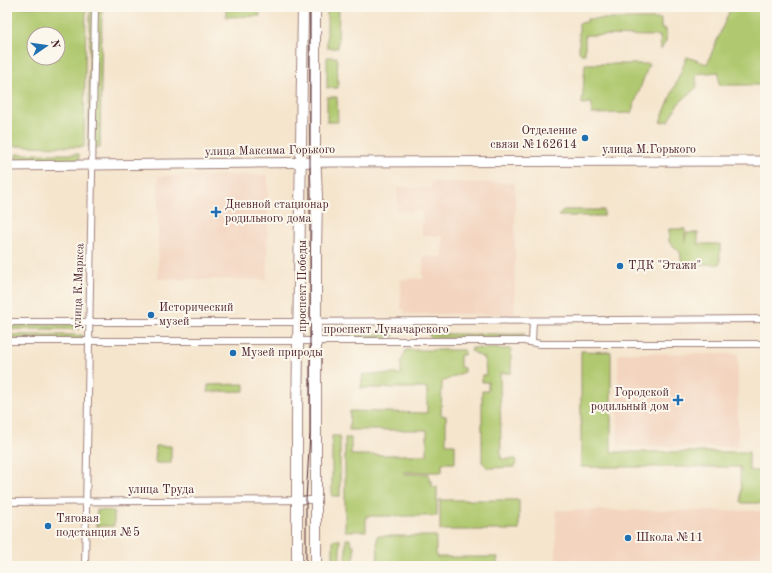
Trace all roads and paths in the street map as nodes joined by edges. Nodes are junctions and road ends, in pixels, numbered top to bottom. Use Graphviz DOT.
graph roads {
  1 [pos="95,7"];
  2 [pos="303,7"];
  3 [pos="315,7"];
  4 [pos="534,161"];
  5 [pos="765,161"];
  6 [pos="315,162"];
  7 [pos="301,163"];
  8 [pos="7,166"];
  9 [pos="93,166"];
  10 [pos="765,319"];
  11 [pos="532,321"];
  12 [pos="7,322"];
  13 [pos="89,322"];
  14 [pos="299,322"];
  15 [pos="316,322"];
  16 [pos="532,341"];
  17 [pos="7,342"];
  18 [pos="88,342"];
  19 [pos="299,342"];
  20 [pos="316,342"];
  21 [pos="765,344"];
  22 [pos="296,500"];
  23 [pos="316,500"];
  24 [pos="7,502"];
  25 [pos="85,502"];
  26 [pos="84,566"];
  27 [pos="297,566"];
  28 [pos="316,566"];
  1 -- 9 [label="street, улица К.Маркса"];
  2 -- 7 [label="main road, проспект Победы"];
  3 -- 6 [label="main road, проспект Победы"];
  4 -- 5 [label="street, улица М.Горького"];
  4 -- 6 [label="street, улица Максима Горького"];
  6 -- 7 [label="street, улица Максима Горького"];
  6 -- 15 [label="main road, проспект Победы"];
  7 -- 9 [label="street, улица Максима Горького"];
  7 -- 14 [label="main road, проспект Победы"];
  8 -- 9 [label="street, улица Максима Горького"];
  9 -- 13 [label="street, улица К.Маркса"];
  10 -- 11 [label="street, проспект Луначарского"];
  11 -- 15 [label="street, проспект Луначарского"];
  11 -- 16 [label="street"];
  12 -- 13 [label="street, проспект Луначарского"];
  13 -- 14 [label="street, проспект Луначарского"];
  13 -- 18 [label="street, улица К.Маркса"];
  14 -- 15 [label="street, проспект Луначарского"];
  14 -- 19 [label="main road, проспект Победы"];
  15 -- 20 [label="main road, проспект Победы"];
  16 -- 20 [label="street, проспект Луначарского"];
  16 -- 21 [label="street, проспект Луначарского"];
  17 -- 18 [label="street, проспект Луначарского"];
  18 -- 19 [label="street, проспект Луначарского"];
  18 -- 25 [label="street, улица К.Маркса"];
  19 -- 20 [label="street, проспект Луначарского"];
  19 -- 22 [label="main road, проспект Победы"];
  20 -- 23 [label="main road, проспект Победы"];
  22 -- 23 [label="street, улица Труда"];
  22 -- 25 [label="street, улица Труда"];
  22 -- 27 [label="main road, проспект Победы"];
  23 -- 28 [label="main road, проспект Победы"];
  24 -- 25 [label="street, улица Труда"];
  25 -- 26 [label="street, улица К.Маркса"];
}
